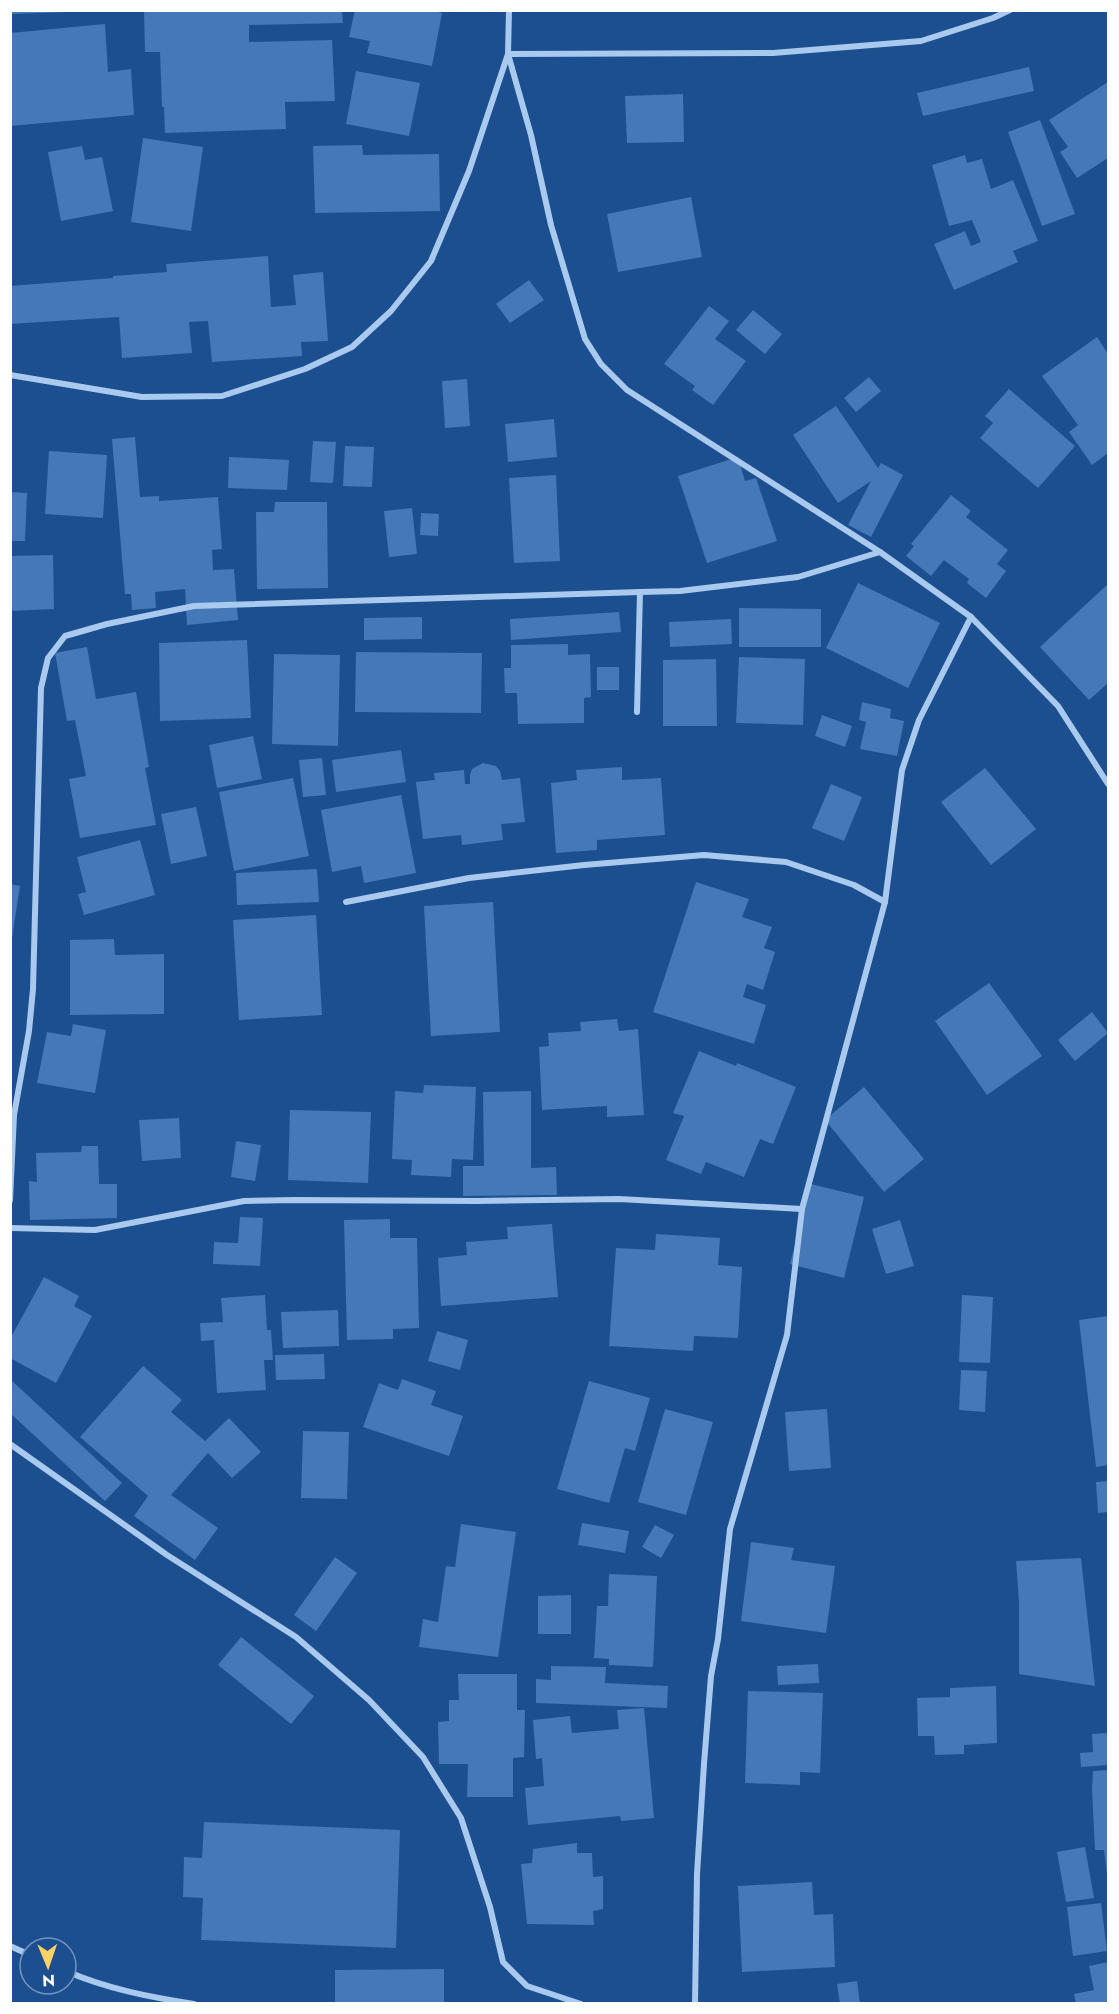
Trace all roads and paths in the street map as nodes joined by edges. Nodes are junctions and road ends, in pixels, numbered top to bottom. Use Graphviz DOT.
graph roads {
  1 [pos="509,10"];
  2 [pos="1010,10"];
  3 [pos="508,54"];
  4 [pos="10,375"];
  5 [pos="880,552"];
  6 [pos="640,592"];
  7 [pos="971,617"];
  8 [pos="636,712"];
  9 [pos="1108,784"];
  10 [pos="346,902"];
  11 [pos="885,902"];
  12 [pos="10,1200"];
  13 [pos="802,1209"];
  14 [pos="10,1228"];
  15 [pos="10,1444"];
  16 [pos="78,1976"];
  17 [pos="194,2004"];
  18 [pos="581,2004"];
  19 [pos="695,2004"];
  1 -- 3 [label="street"];
  2 -- 3 [label="street"];
  3 -- 4 [label="street"];
  3 -- 5 [label="street"];
  5 -- 6 [label="street"];
  5 -- 7 [label="street"];
  6 -- 8 [label="street"];
  6 -- 12 [label="street"];
  7 -- 9 [label="street"];
  7 -- 11 [label="street"];
  10 -- 11 [label="street"];
  11 -- 13 [label="street"];
  13 -- 14 [label="street"];
  13 -- 19 [label="street"];
  15 -- 18 [label="street"];
  16 -- 17 [label="street"];
}
